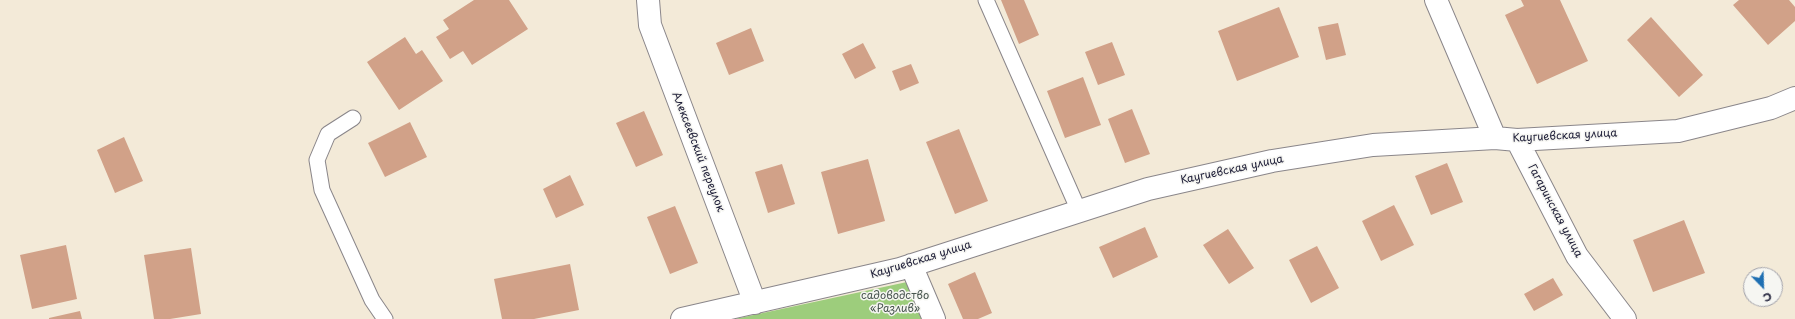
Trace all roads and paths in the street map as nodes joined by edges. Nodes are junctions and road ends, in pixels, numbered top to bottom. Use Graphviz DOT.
graph roads {
  1 [pos="648,0"];
  2 [pos="986,0"];
  3 [pos="1436,0"];
  4 [pos="1795,98"];
  5 [pos="353,118"];
  6 [pos="1496,138"];
  7 [pos="1517,140"];
  8 [pos="1080,211"];
  9 [pos="911,265"];
  10 [pos="755,303"];
  11 [pos="385,319"];
  12 [pos="682,319"];
  13 [pos="934,319"];
  14 [pos="1625,319"];
  1 -- 10 [label="street, Алексеевский переулок"];
  2 -- 8 [label="lane"];
  3 -- 6 [label="street"];
  4 -- 7 [label="street, Каугиевская улица"];
  5 -- 11 [label="lane"];
  6 -- 7 [label="street, Каугиевская улица"];
  6 -- 8 [label="street, Каугиевская улица"];
  7 -- 14 [label="street, Гагаринская улица"];
  8 -- 9 [label="street, Каугиевская улица"];
  9 -- 10 [label="street, Каугиевская улица"];
  9 -- 13 [label="street"];
  10 -- 12 [label="street, Каугиевская улица"];
}
